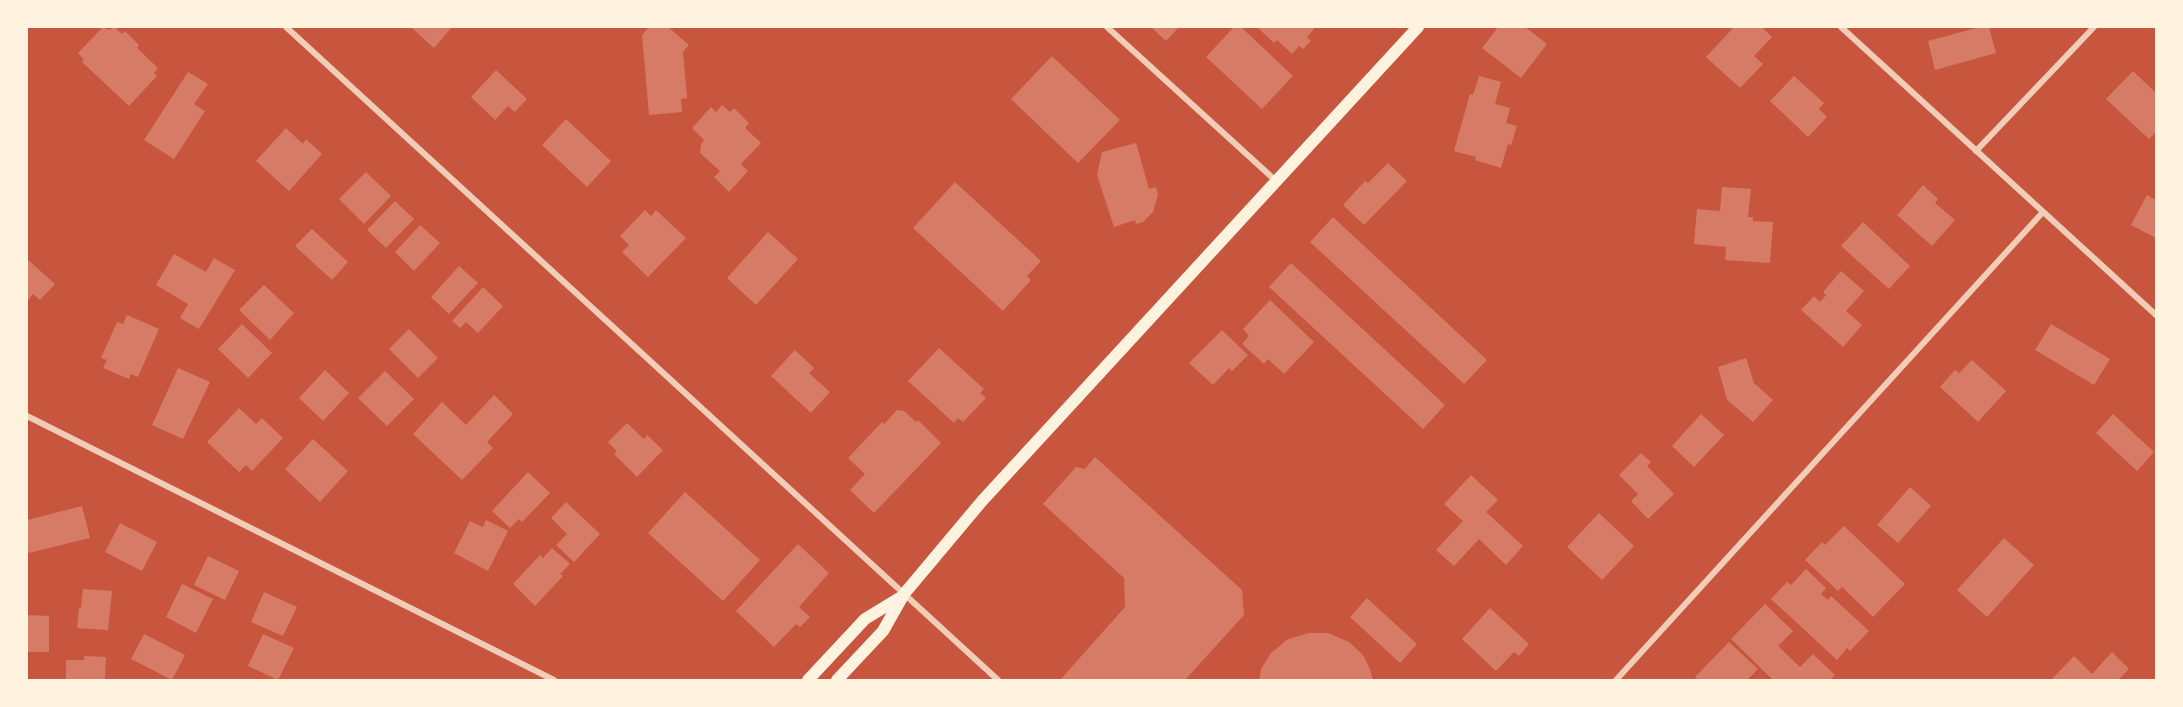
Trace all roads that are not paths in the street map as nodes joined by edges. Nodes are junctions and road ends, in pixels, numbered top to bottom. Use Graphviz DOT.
graph roads {
  1 [pos="286,27"];
  2 [pos="1107,27"];
  3 [pos="1418,27"];
  4 [pos="1841,27"];
  5 [pos="2094,27"];
  6 [pos="1976,151"];
  7 [pos="1275,180"];
  8 [pos="2043,212"];
  9 [pos="2156,315"];
  10 [pos="27,416"];
  11 [pos="904,594"];
  12 [pos="554,680"];
  13 [pos="808,680"];
  14 [pos="837,680"];
  15 [pos="998,680"];
  16 [pos="1616,680"];
  1 -- 11 [label="street"];
  2 -- 7 [label="street"];
  3 -- 7 [label="main road"];
  4 -- 6 [label="street"];
  5 -- 6 [label="street"];
  6 -- 8 [label="street"];
  7 -- 11 [label="main road"];
  8 -- 9 [label="street"];
  8 -- 16 [label="street"];
  10 -- 12 [label="street"];
  11 -- 13 [label="main road"];
  11 -- 14 [label="main road"];
  11 -- 15 [label="street"];
}
